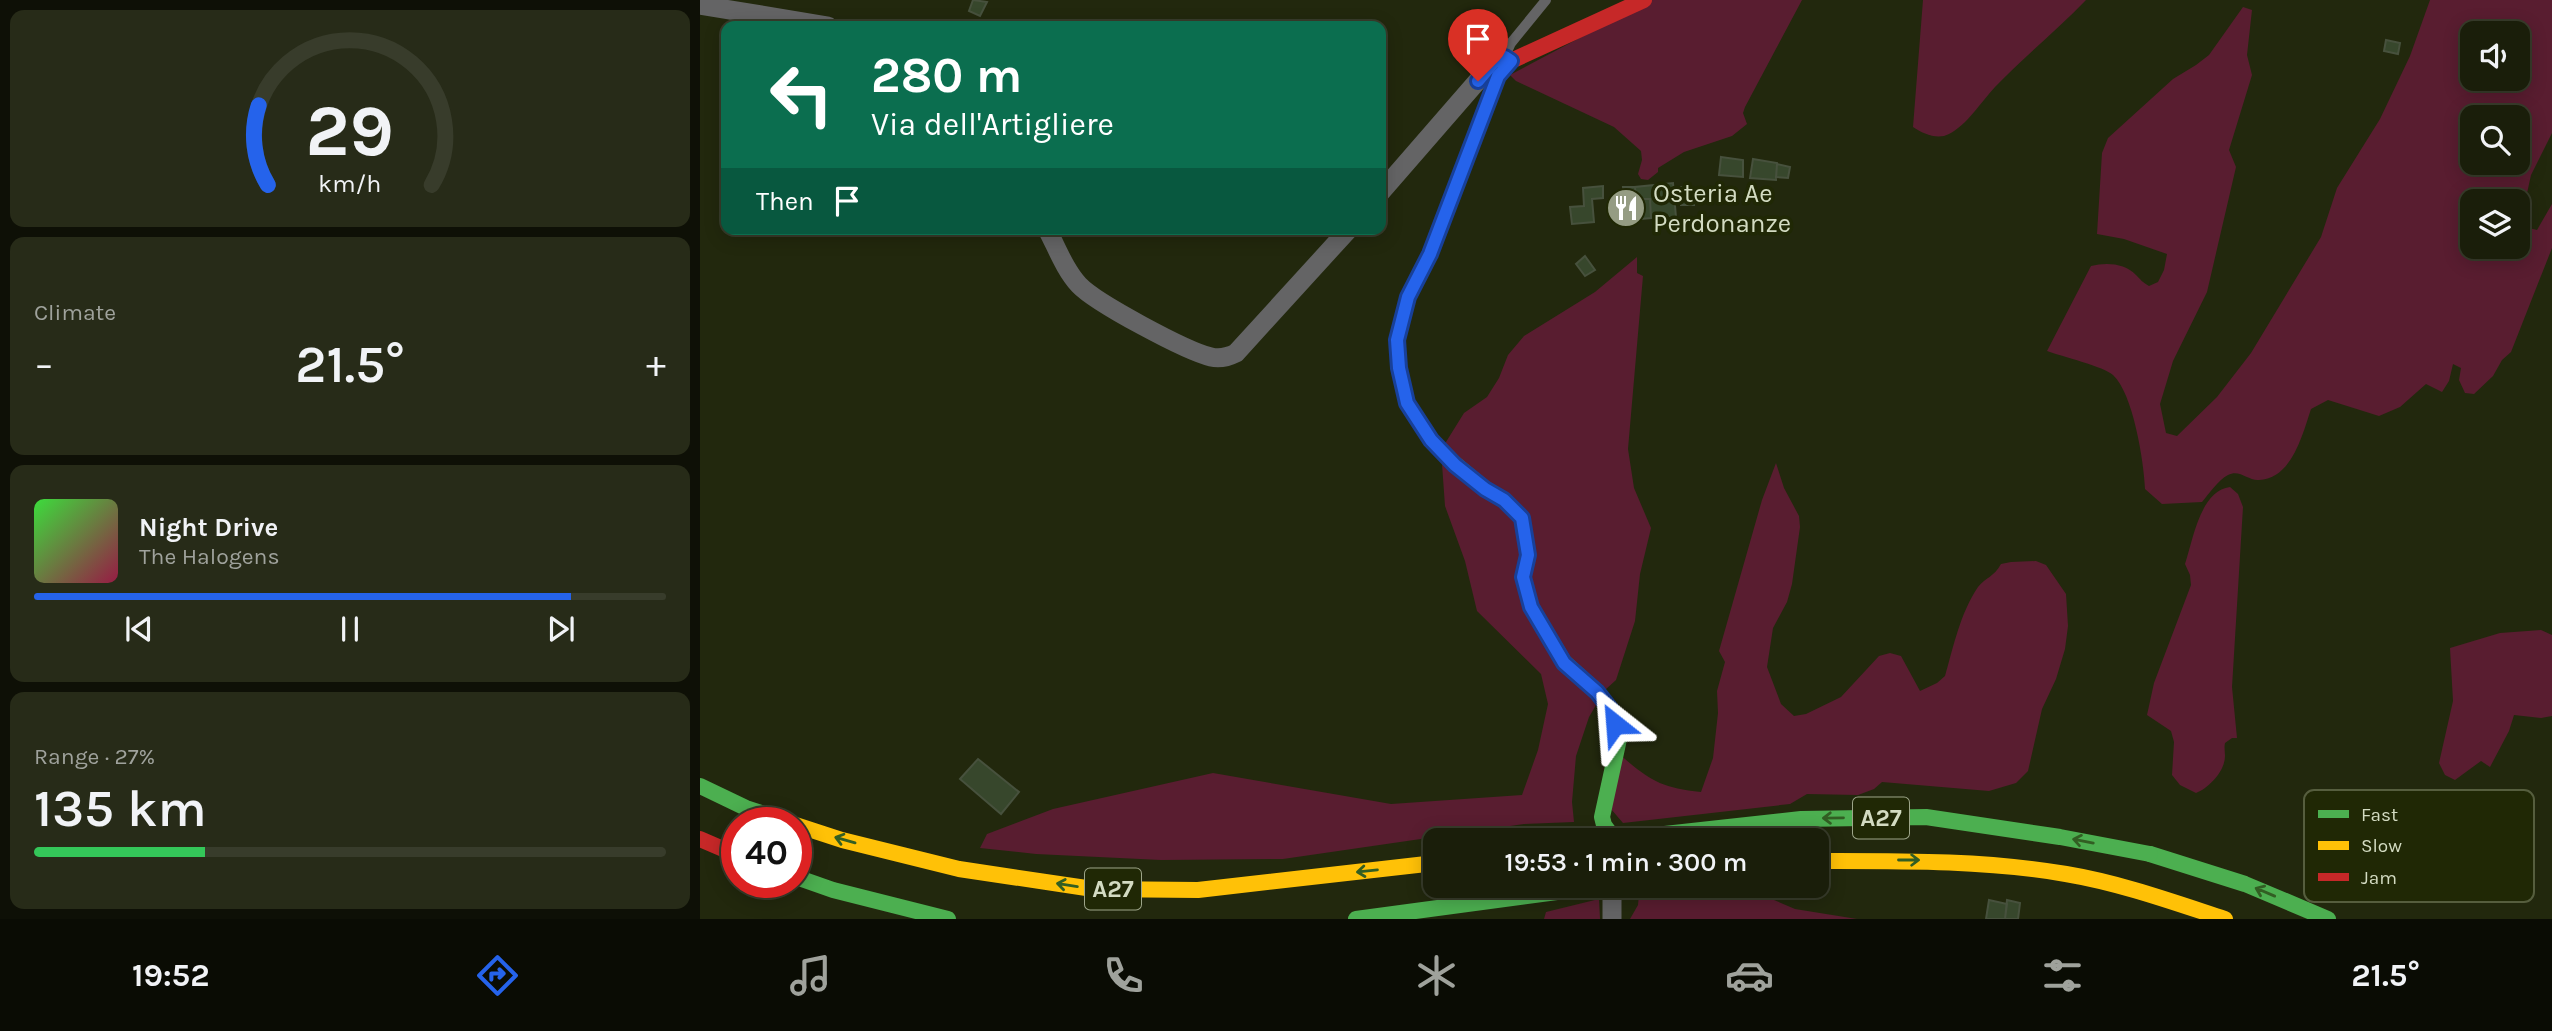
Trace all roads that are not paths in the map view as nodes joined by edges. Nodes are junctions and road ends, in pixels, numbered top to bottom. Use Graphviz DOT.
graph roads {
  1 [pos="1546,0"];
  2 [pos="1644,0"];
  3 [pos="700,5"];
  4 [pos="798,21"];
  5 [pos="1508,59"];
  6 [pos="1386,186"];
  7 [pos="1050,235"];
  8 [pos="1344,235"];
  9 [pos="700,786"];
  10 [pos="744,807"];
  11 [pos="1606,828"];
  12 [pos="1720,828"];
  13 [pos="812,830"];
  14 [pos="700,839"];
  15 [pos="721,848"];
  16 [pos="1829,861"];
  17 [pos="1423,864"];
  18 [pos="812,883"];
  19 [pos="1503,898"];
  20 [pos="1612,898"];
  21 [pos="948,919"];
  22 [pos="1356,919"];
  23 [pos="1612,919"];
  24 [pos="2225,919"];
  25 [pos="2328,919"];
  1 -- 5 [label="lane"];
  2 -- 5 [label="main road"];
  3 -- 4 [label="street"];
  5 -- 6 [label="street"];
  5 -- 11 [label="main road"];
  7 -- 8 [label="street"];
  9 -- 10 [label="main road"];
  25 -- 12 [label="main road, A27, one-way, bridge"];
  17 -- 13 [label="main road, A27, one-way"];
  14 -- 15 [label="main road"];
  16 -- 24 [label="main road, A27, one-way"];
  18 -- 21 [label="main road"];
  19 -- 22 [label="main road"];
  20 -- 23 [label="street"];
}
